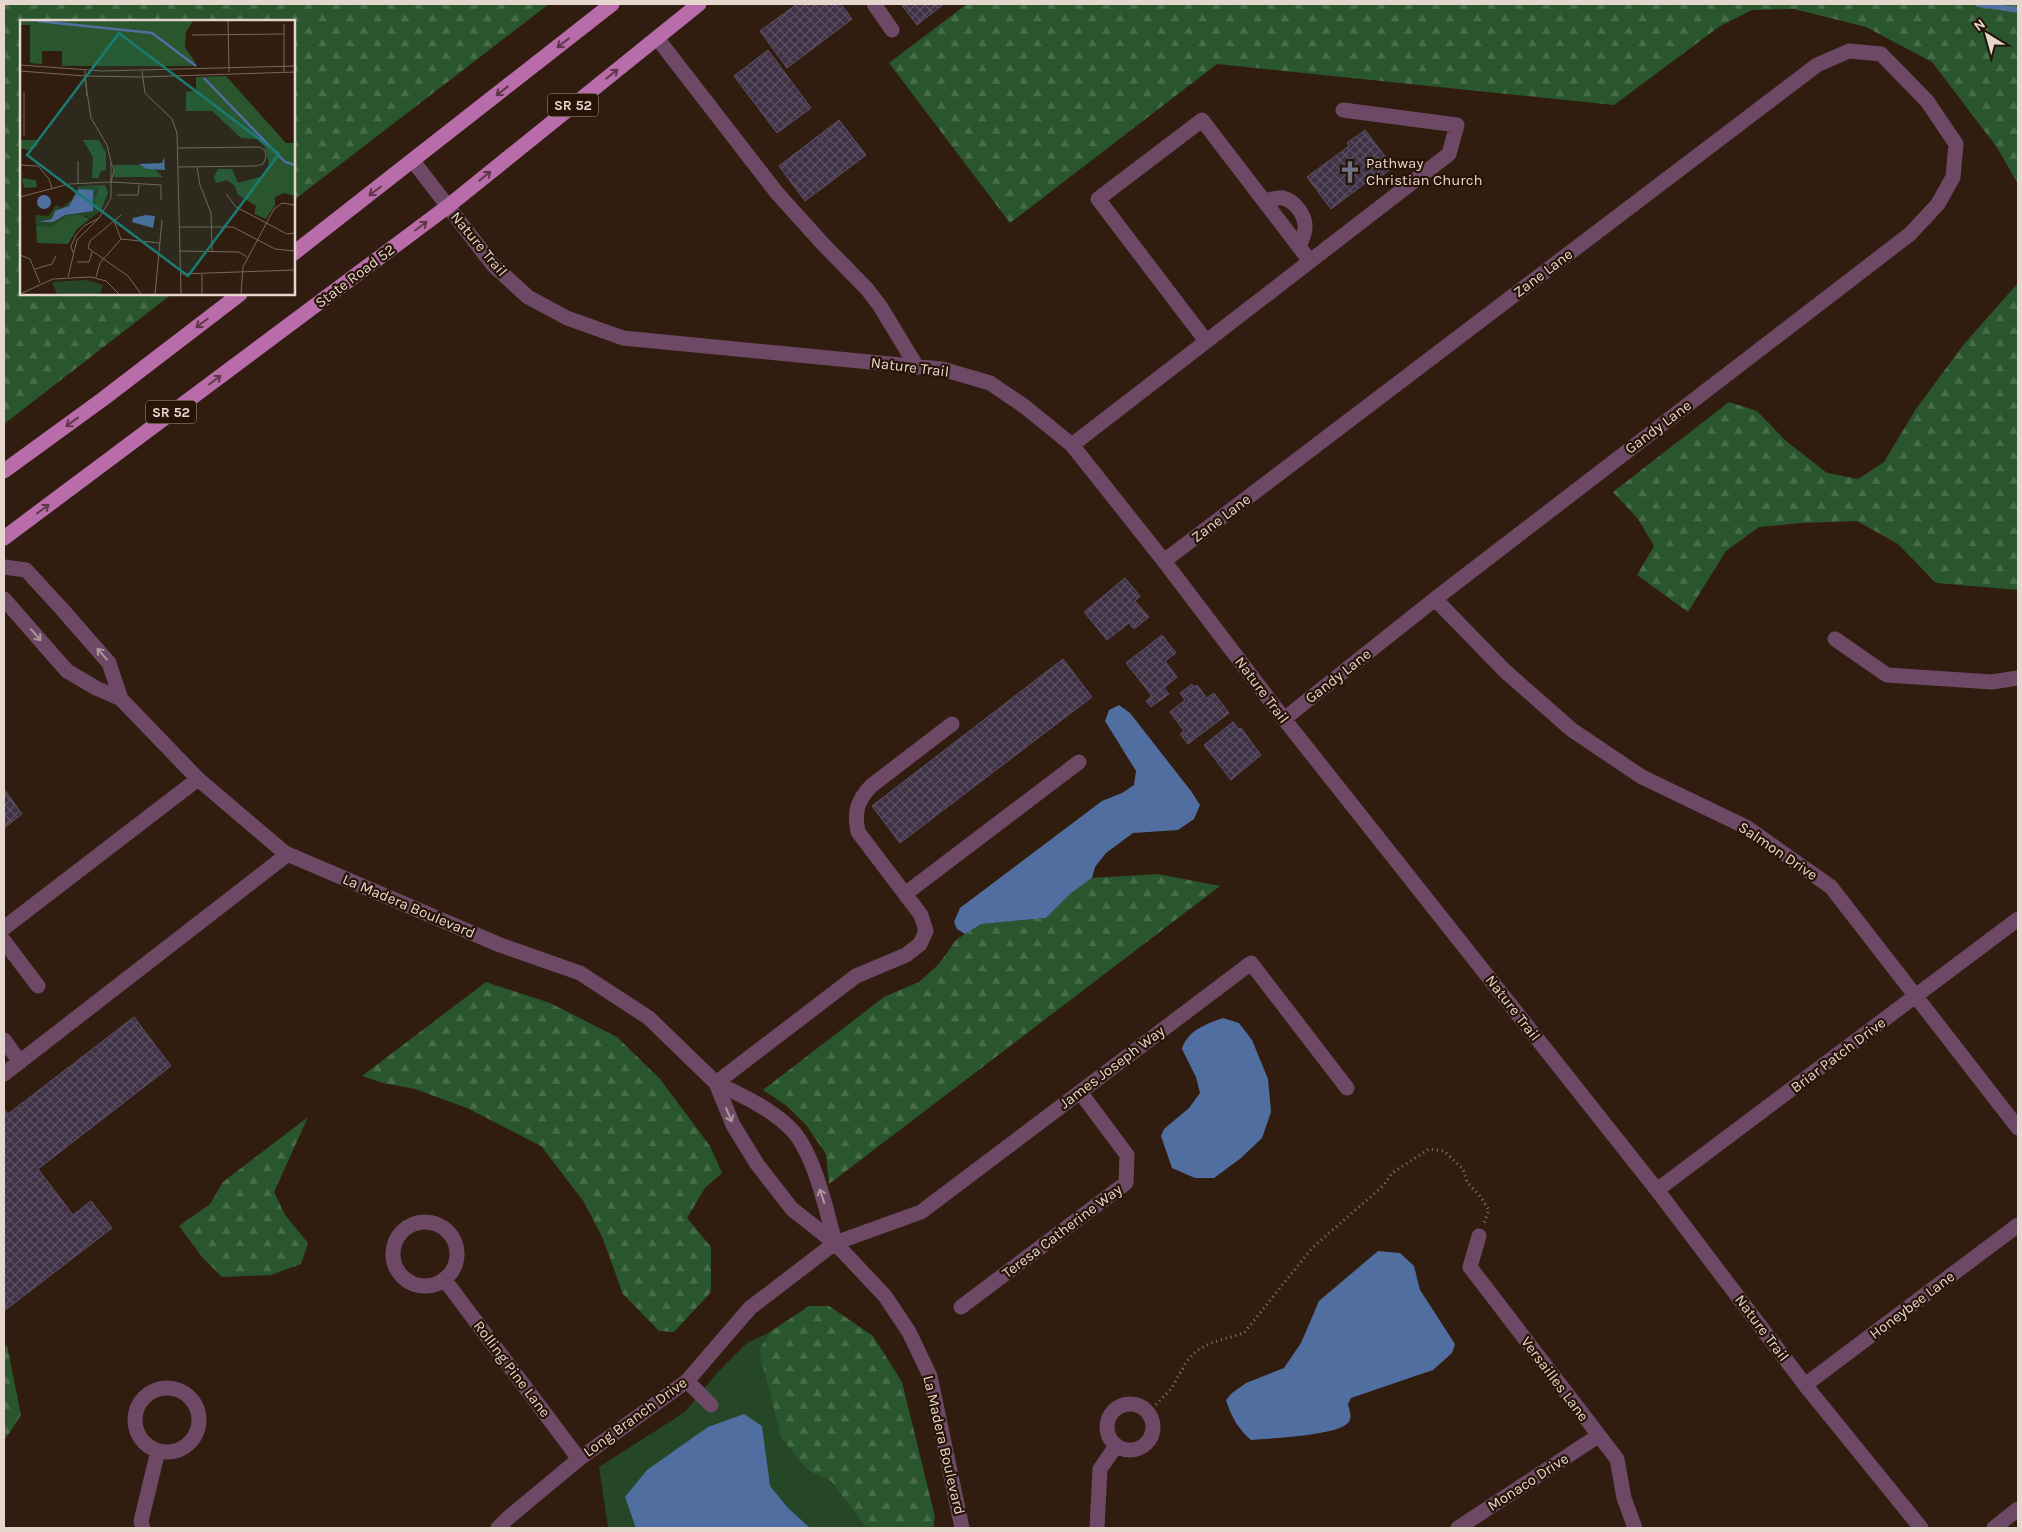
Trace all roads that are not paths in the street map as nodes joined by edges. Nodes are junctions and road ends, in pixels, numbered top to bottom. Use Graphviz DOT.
graph roads {
  1 [pos="612,4"];
  2 [pos="699,4"];
  3 [pos="874,4"];
  4 [pos="892,30"];
  5 [pos="657,38"];
  6 [pos="1927,101"];
  7 [pos="1343,110"];
  8 [pos="413,161"];
  9 [pos="1264,201"];
  10 [pos="448,207"];
  11 [pos="1299,247"];
  12 [pos="295,252"];
  13 [pos="1310,261"];
  14 [pos="239,295"];
  15 [pos="1206,341"];
  16 [pos="917,367"];
  17 [pos="1072,445"];
  18 [pos="4,471"];
  19 [pos="4,538"];
  20 [pos="1164,561"];
  21 [pos="4,567"];
  22 [pos="4,599"];
  23 [pos="1435,599"];
  24 [pos="1835,639"];
  25 [pos="2018,678"];
  26 [pos="121,698"];
  27 [pos="1284,719"];
  28 [pos="952,724"];
  29 [pos="1078,762"];
  30 [pos="198,779"];
  31 [pos="288,854"];
  32 [pos="905,894"];
  33 [pos="2018,919"];
  34 [pos="4,928"];
  35 [pos="4,941"];
  36 [pos="38,986"];
  37 [pos="1916,997"];
  38 [pos="4,1040"];
  39 [pos="20,1062"];
  40 [pos="4,1074"];
  41 [pos="716,1083"];
  42 [pos="1347,1088"];
  43 [pos="1080,1092"];
  44 [pos="2018,1128"];
  45 [pos="1657,1190"];
  46 [pos="2018,1225"];
  47 [pos="1479,1236"];
  48 [pos="835,1243"];
  49 [pos="444,1279"];
  50 [pos="961,1307"];
  51 [pos="687,1381"];
  52 [pos="1805,1385"];
  53 [pos="712,1405"];
  54 [pos="1598,1436"];
  55 [pos="1116,1446"];
  56 [pos="158,1451"];
  57 [pos="579,1459"];
  58 [pos="2018,1510"];
  59 [pos="143,1528"];
  60 [pos="498,1528"];
  61 [pos="962,1528"];
  62 [pos="1097,1528"];
  63 [pos="1458,1528"];
  64 [pos="1635,1528"];
  65 [pos="1921,1528"];
  66 [pos="1994,1528"];
  1 -- 8 [label="main road, one-way"];
  2 -- 5 [label="main road, State Road 52 / SR 52"];
  3 -- 4 [label="street"];
  10 -- 5 [label="main road, State Road 52 / SR 52, one-way"];
  5 -- 16 [label="street"];
  6 -- 20 [label="street, Zane Lane"];
  6 -- 23 [label="street, Gandy Lane"];
  7 -- 13 [label="street"];
  8 -- 10 [label="street, Nature Trail"];
  8 -- 12 [label="main road, one-way"];
  9 -- 11 [label="street"];
  9 -- 11 [label="street"];
  9 -- 15 [label="street"];
  10 -- 16 [label="street, Nature Trail"];
  19 -- 10 [label="main road, State Road 52 / SR 52, one-way"];
  11 -- 13 [label="street"];
  13 -- 15 [label="street"];
  14 -- 18 [label="main road, one-way"];
  15 -- 17 [label="street"];
  16 -- 17 [label="street, Nature Trail"];
  17 -- 20 [label="street, Nature Trail"];
  20 -- 27 [label="street, Nature Trail"];
  26 -- 21 [label="street, La Madera Boulevard, one-way"];
  22 -- 26 [label="street, La Madera Boulevard, one-way"];
  23 -- 27 [label="street, Gandy Lane"];
  23 -- 37 [label="street, Salmon Drive"];
  24 -- 25 [label="street"];
  26 -- 30 [label="street, La Madera Boulevard"];
  27 -- 45 [label="street, Nature Trail"];
  28 -- 32 [label="street"];
  29 -- 32 [label="street"];
  30 -- 31 [label="street, La Madera Boulevard"];
  30 -- 34 [label="street"];
  31 -- 39 [label="street"];
  31 -- 41 [label="street, La Madera Boulevard"];
  32 -- 41 [label="street"];
  33 -- 37 [label="street, Briar Patch Drive"];
  35 -- 36 [label="street"];
  37 -- 44 [label="street, Salmon Drive"];
  37 -- 45 [label="street, Briar Patch Drive"];
  38 -- 39 [label="street"];
  39 -- 40 [label="street"];
  41 -- 48 [label="street, La Madera Boulevard, one-way"];
  48 -- 41 [label="street, La Madera Boulevard, one-way"];
  42 -- 43 [label="street, James Joseph Way"];
  43 -- 48 [label="street, James Joseph Way"];
  43 -- 50 [label="street, Teresa Catherine Way"];
  45 -- 52 [label="street, Nature Trail"];
  46 -- 52 [label="street, Honeybee Lane"];
  47 -- 54 [label="street, Versailles Lane"];
  48 -- 51 [label="street, Long Branch Drive"];
  48 -- 61 [label="street, La Madera Boulevard"];
  49 -- 49 [label="street"];
  49 -- 57 [label="street, Rolling Pine Lane"];
  51 -- 53 [label="street"];
  51 -- 57 [label="street, Long Branch Drive"];
  52 -- 65 [label="street, Nature Trail"];
  54 -- 63 [label="street, Monaco Drive"];
  54 -- 64 [label="street, Versailles Lane"];
  55 -- 55 [label="street"];
  55 -- 62 [label="street"];
  56 -- 56 [label="street"];
  56 -- 59 [label="street"];
  57 -- 60 [label="street, Long Branch Drive"];
  58 -- 66 [label="street"];
}
